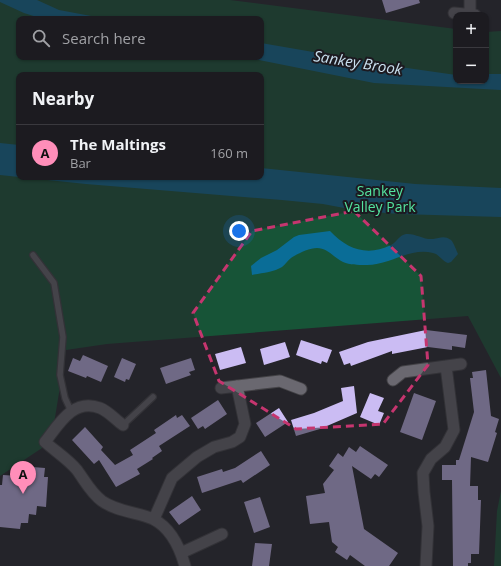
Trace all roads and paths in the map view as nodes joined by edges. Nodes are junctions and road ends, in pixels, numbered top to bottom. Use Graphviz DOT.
graph roads {
  1 [pos="470,0"];
  2 [pos="472,12"];
  3 [pos="33,256"];
  4 [pos="461,364"];
  5 [pos="446,366"];
  6 [pos="394,380"];
  7 [pos="237,386"];
  8 [pos="221,388"];
  9 [pos="301,389"];
  10 [pos="153,397"];
  11 [pos="72,412"];
  12 [pos="123,425"];
  13 [pos="154,519"];
  14 [pos="222,534"];
  15 [pos="181,553"];
  16 [pos="185,566"];
  17 [pos="426,566"];
  1 -- 2 [label="street"];
  3 -- 11 [label="lane"];
  4 -- 5 [label="street"];
  5 -- 6 [label="street"];
  5 -- 17 [label="street"];
  7 -- 8 [label="street"];
  7 -- 9 [label="street"];
  7 -- 13 [label="street"];
  10 -- 12 [label="lane"];
  11 -- 12 [label="street"];
  11 -- 13 [label="street"];
  13 -- 15 [label="street"];
  14 -- 15 [label="street"];
  15 -- 16 [label="street"];
}
